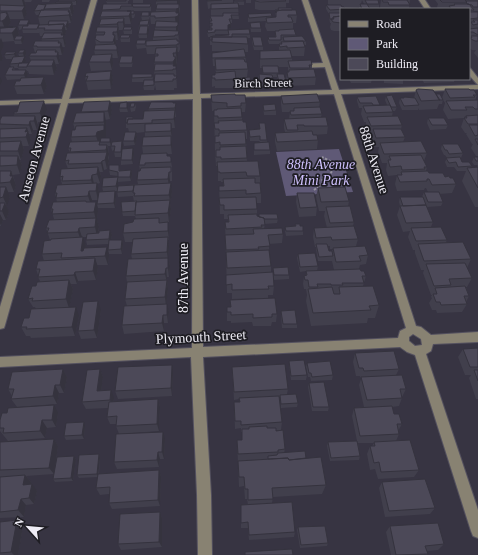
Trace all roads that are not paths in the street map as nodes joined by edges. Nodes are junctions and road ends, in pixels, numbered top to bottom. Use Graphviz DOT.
graph roads {
  1 [pos="94,0"];
  2 [pos="196,0"];
  3 [pos="305,0"];
  4 [pos="328,65"];
  5 [pos="295,66"];
  6 [pos="470,72"];
  7 [pos="478,84"];
  8 [pos="478,87"];
  9 [pos="337,92"];
  10 [pos="196,96"];
  11 [pos="64,101"];
  12 [pos="0,103"];
  13 [pos="0,325"];
  14 [pos="412,330"];
  15 [pos="478,337"];
  16 [pos="428,340"];
  17 [pos="403,342"];
  18 [pos="419,351"];
  19 [pos="197,352"];
  20 [pos="0,362"];
  21 [pos="478,531"];
  22 [pos="205,555"];
  1 -- 11 [label="street, Auseon Avenue"];
  2 -- 10 [label="street, 87th Avenue"];
  3 -- 4 [label="street, 88th Avenue"];
  4 -- 5 [label="street"];
  4 -- 9 [label="street, 88th Avenue"];
  6 -- 7 [label="street"];
  8 -- 9 [label="street, Birch Street"];
  9 -- 10 [label="street, Birch Street"];
  9 -- 14 [label="street, 88th Avenue"];
  10 -- 11 [label="street, Birch Street"];
  10 -- 19 [label="street, 87th Avenue"];
  11 -- 12 [label="street, Birch Street"];
  11 -- 13 [label="street, Auseon Avenue"];
  14 -- 16 [label="street"];
  14 -- 17 [label="street"];
  15 -- 16 [label="street"];
  16 -- 18 [label="street"];
  17 -- 18 [label="street"];
  17 -- 19 [label="street, Plymouth Street"];
  18 -- 21 [label="street"];
  19 -- 20 [label="street, Plymouth Street"];
  19 -- 22 [label="street, 87th Avenue"];
}
